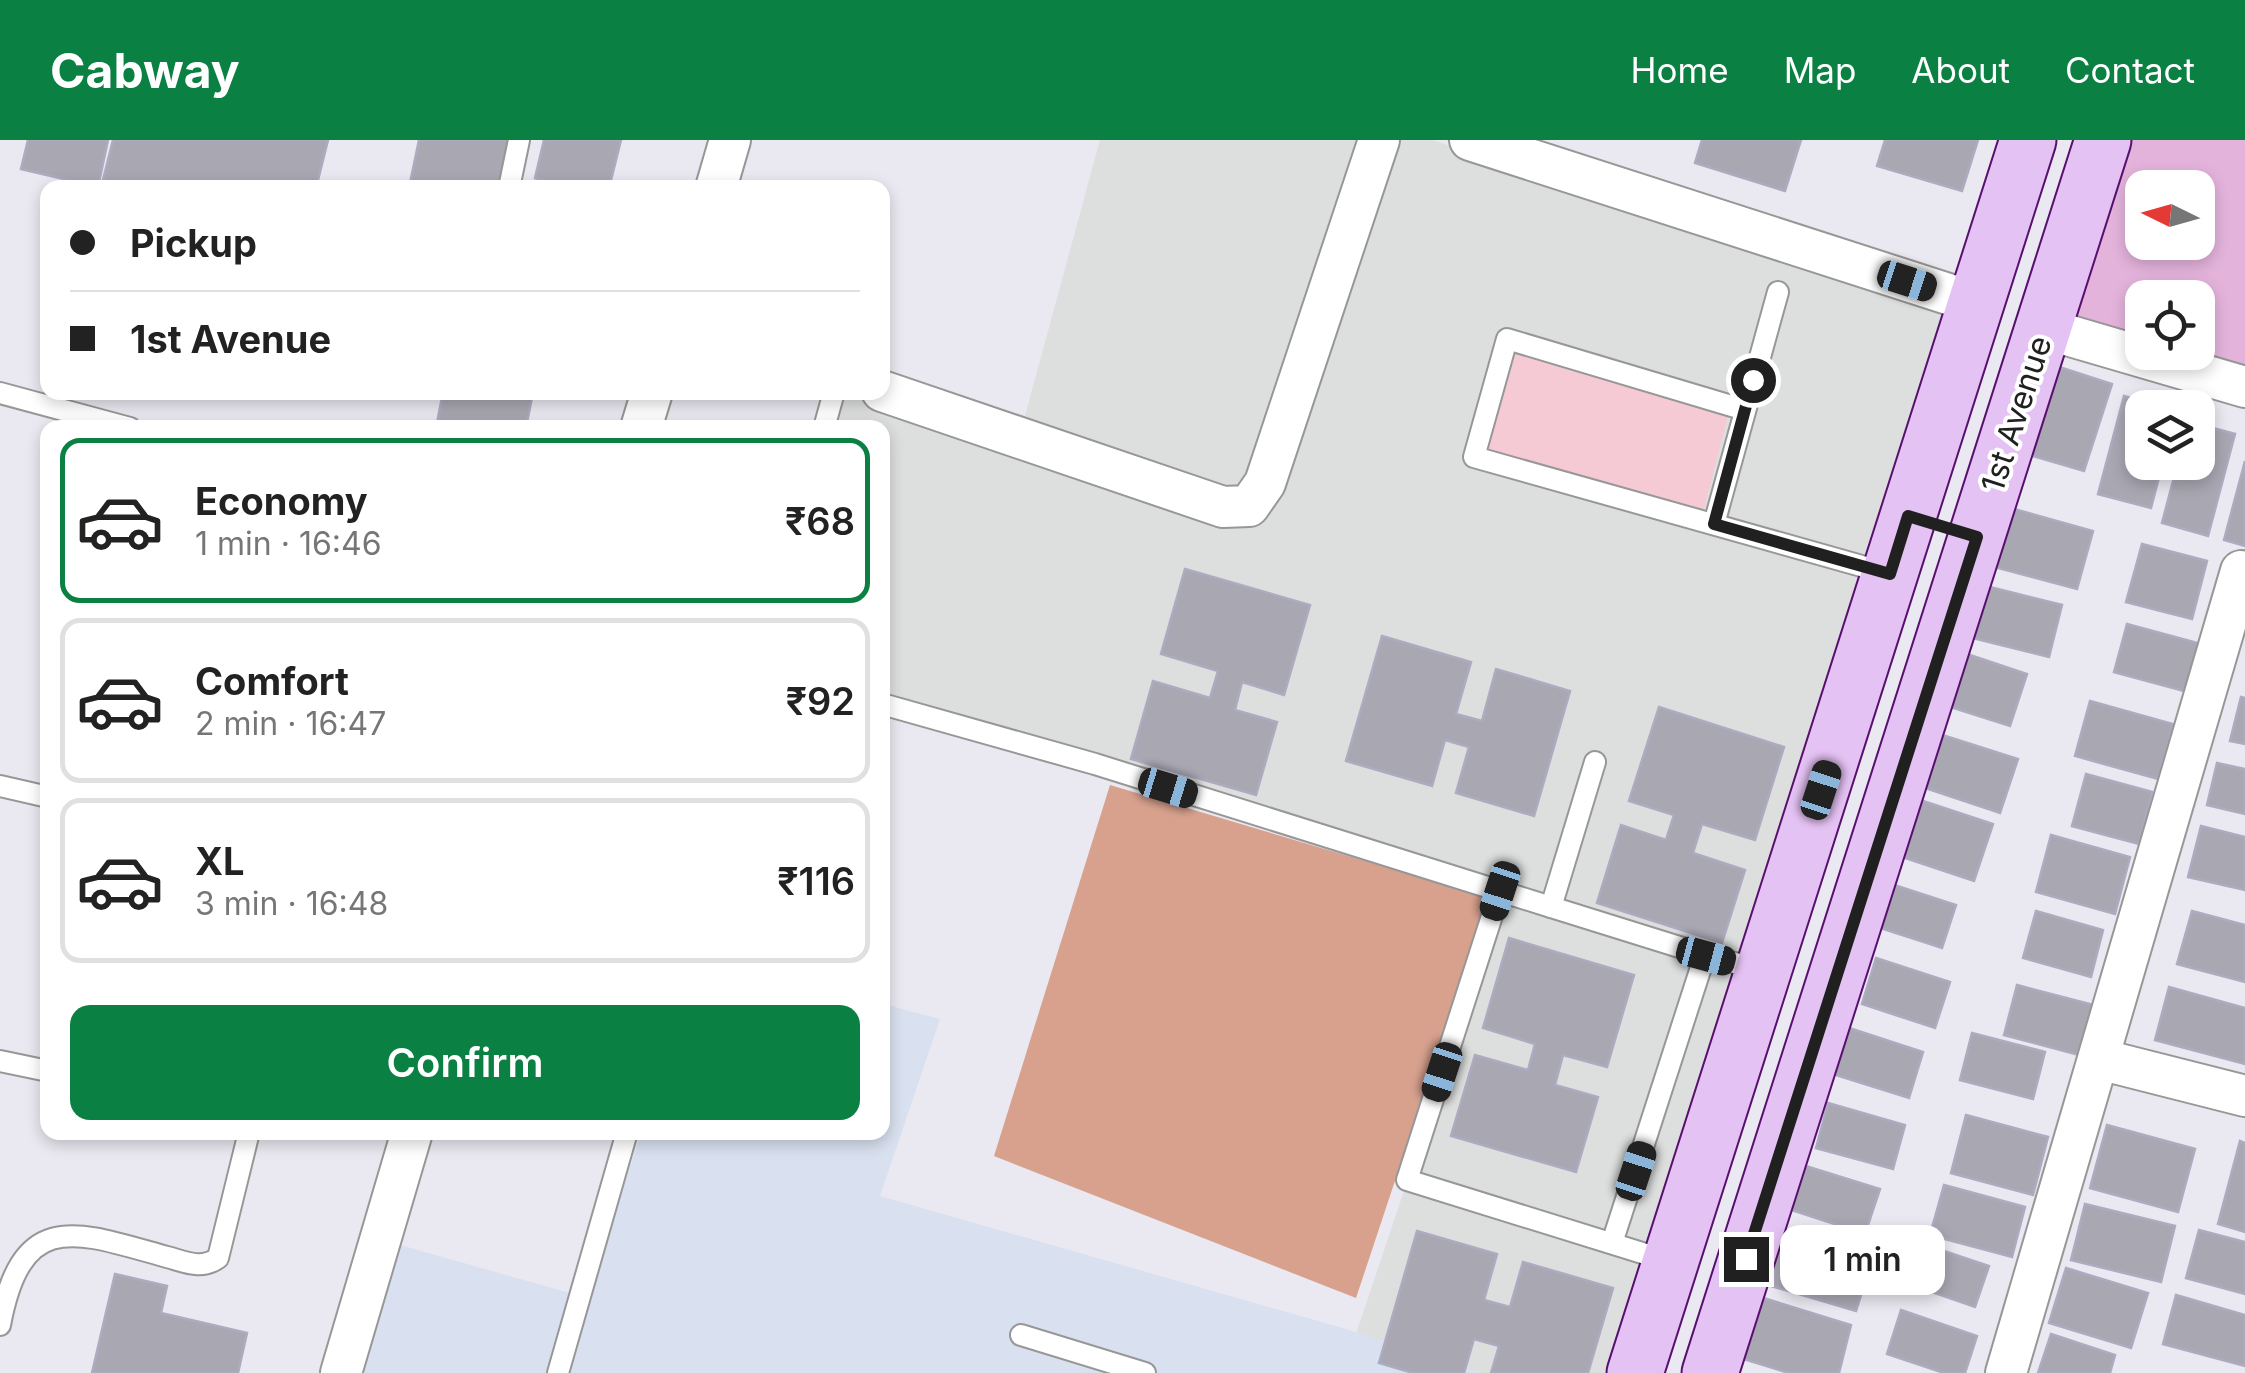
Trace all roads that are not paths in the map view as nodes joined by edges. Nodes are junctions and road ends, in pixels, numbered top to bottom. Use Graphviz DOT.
graph roads {
  1 [pos="519,140"];
  2 [pos="730,140"];
  3 [pos="1379,140"];
  4 [pos="2028,140"];
  5 [pos="2103,140"];
  6 [pos="1477,141"];
  7 [pos="511,180"];
  8 [pos="718,180"];
  9 [pos="1778,292"];
  10 [pos="1976,303"];
  11 [pos="2043,328"];
  12 [pos="2245,386"];
  13 [pos="0,394"];
  14 [pos="890,394"];
  15 [pos="1745,410"];
  16 [pos="99,420"];
  17 [pos="1908,516"];
  18 [pos="1714,524"];
  19 [pos="1977,537"];
  20 [pos="2241,571"];
  21 [pos="1890,574"];
  22 [pos="890,706"];
  23 [pos="1595,762"];
  24 [pos="0,786"];
  25 [pos="40,795"];
  26 [pos="1500,891"];
  27 [pos="1551,907"];
  28 [pos="1706,956"];
  29 [pos="1763,971"];
  30 [pos="2099,1059"];
  31 [pos="0,1061"];
  32 [pos="40,1070"];
  33 [pos="2245,1096"];
  34 [pos="247,1140"];
  35 [pos="409,1140"];
  36 [pos="626,1140"];
  37 [pos="1612,1243"];
  38 [pos="1670,1262"];
  39 [pos="0,1324"];
  40 [pos="1021,1335"];
  41 [pos="341,1373"];
  42 [pos="558,1373"];
  43 [pos="1144,1373"];
  44 [pos="1635,1373"];
  45 [pos="1710,1373"];
  46 [pos="2006,1373"];
  1 -- 7 [label="lane"];
  2 -- 8 [label="street"];
  3 -- 14 [label="street"];
  4 -- 10 [label="main road"];
  5 -- 11 [label="main road, 1st Avenue"];
  6 -- 10 [label="street"];
  9 -- 15 [label="lane"];
  10 -- 17 [label="main road"];
  11 -- 12 [label="street"];
  11 -- 19 [label="main road, 1st Avenue"];
  13 -- 16 [label="lane"];
  15 -- 18 [label="lane"];
  15 -- 18 [label="lane"];
  17 -- 19 [label="main road"];
  17 -- 21 [label="main road"];
  18 -- 21 [label="lane"];
  19 -- 45 [label="main road, 1st Avenue"];
  20 -- 30 [label="street"];
  21 -- 29 [label="main road"];
  22 -- 26 [label="lane"];
  23 -- 27 [label="lane"];
  24 -- 25 [label="lane"];
  26 -- 27 [label="lane"];
  26 -- 37 [label="lane"];
  27 -- 28 [label="lane"];
  28 -- 29 [label="lane"];
  28 -- 37 [label="lane"];
  29 -- 38 [label="main road"];
  30 -- 33 [label="street"];
  30 -- 46 [label="street"];
  31 -- 32 [label="lane"];
  34 -- 39 [label="lane"];
  35 -- 41 [label="street"];
  36 -- 42 [label="lane"];
  37 -- 38 [label="lane"];
  38 -- 44 [label="main road"];
  40 -- 43 [label="lane"];
}
